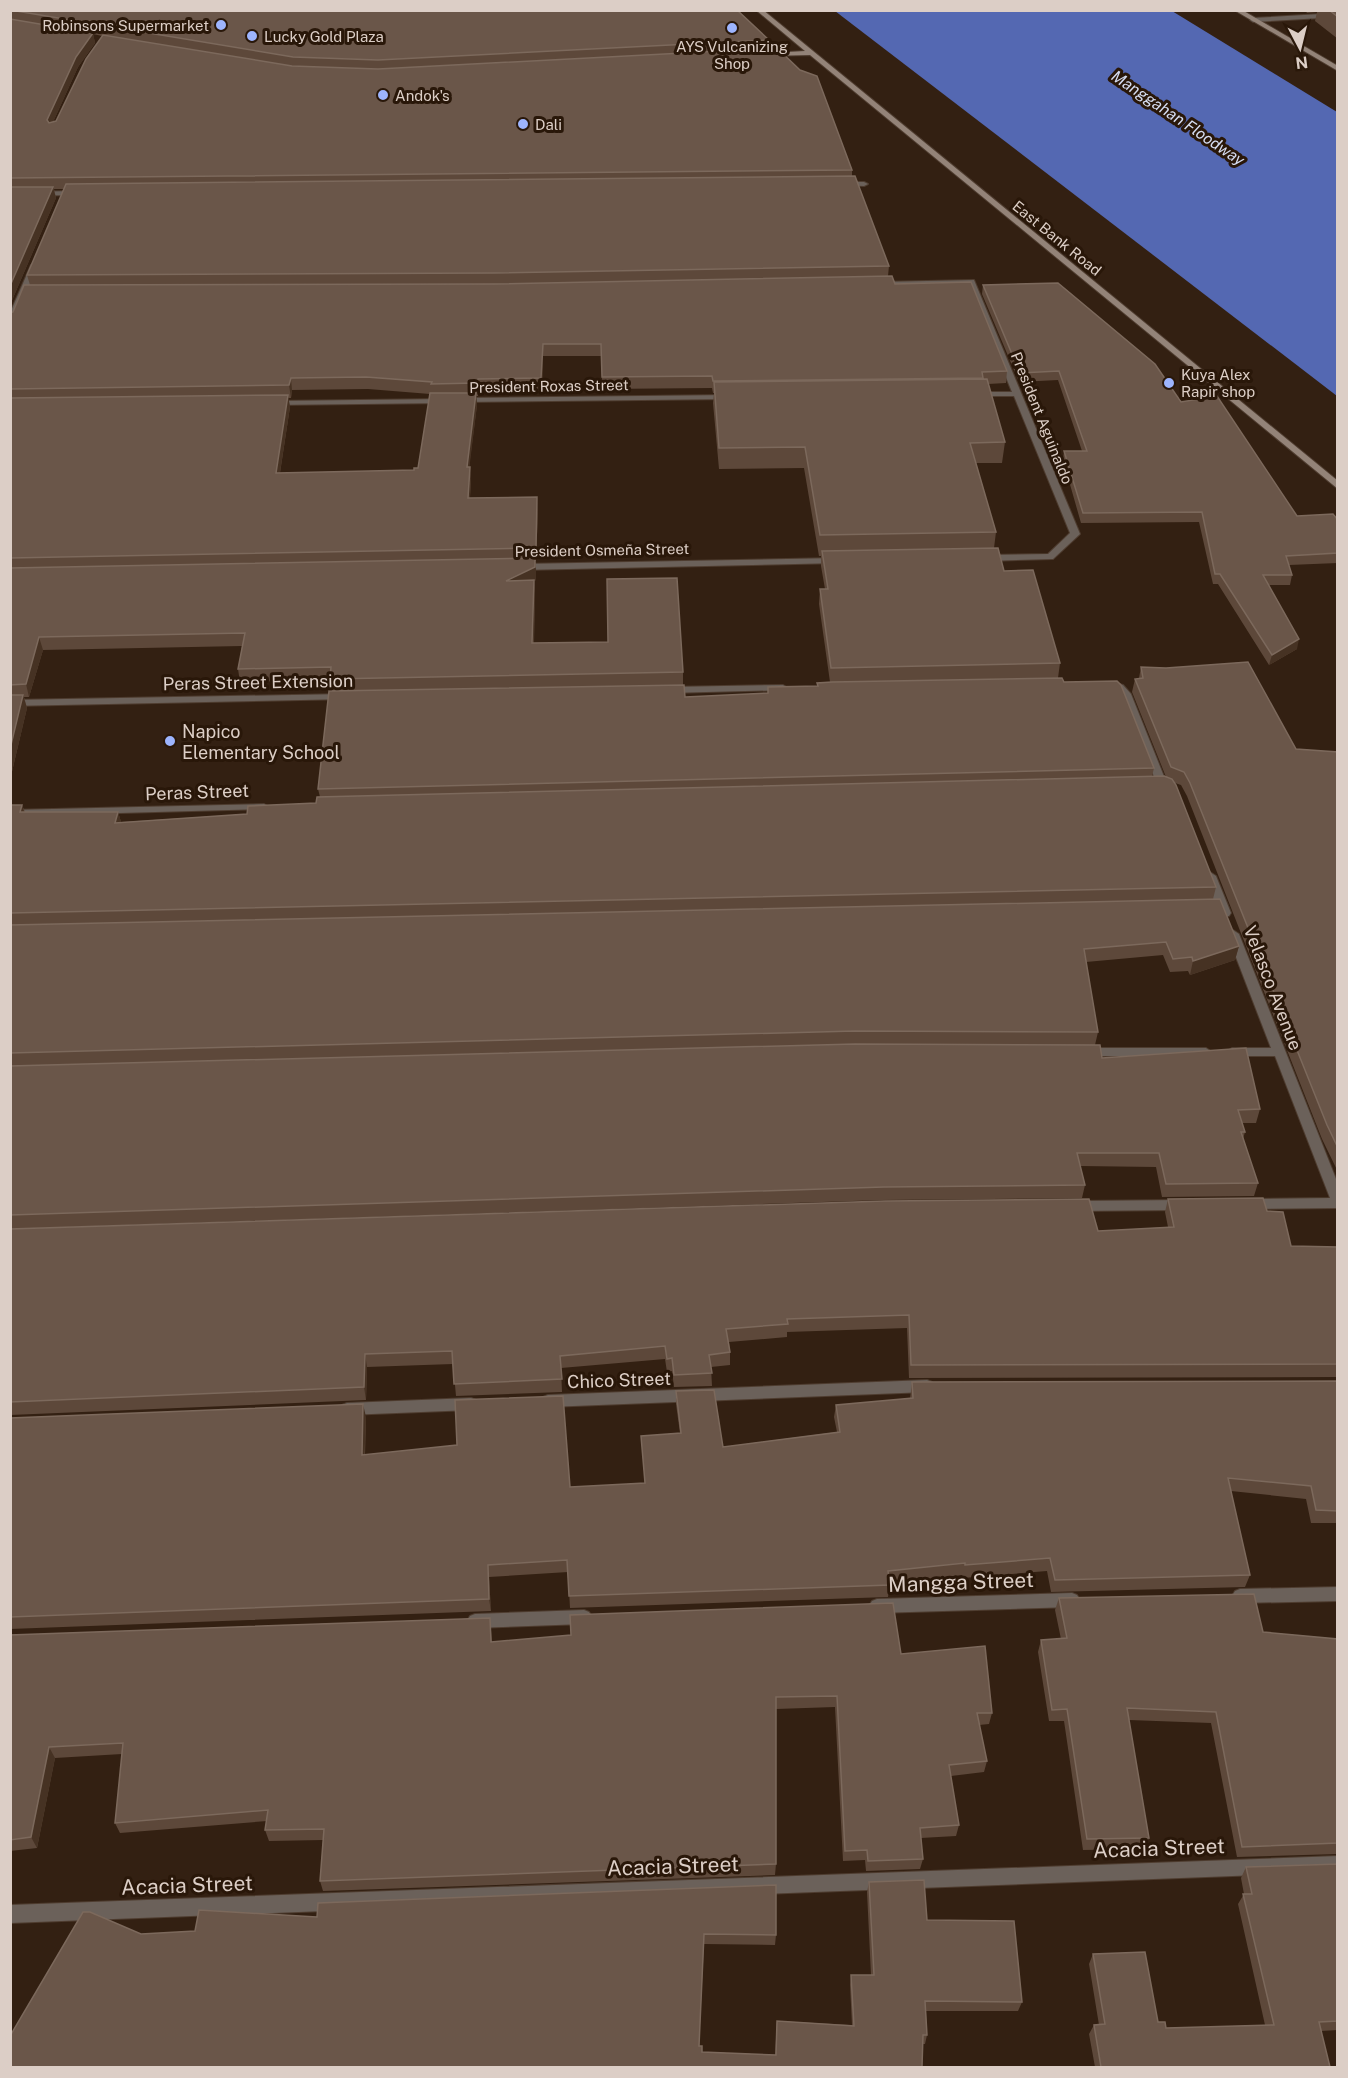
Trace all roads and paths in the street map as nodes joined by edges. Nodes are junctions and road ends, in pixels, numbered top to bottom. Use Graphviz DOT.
graph roads {
  1 [pos="759,10"];
  2 [pos="1237,10"];
  3 [pos="1338,15"];
  4 [pos="1253,20"];
  5 [pos="809,53"];
  6 [pos="762,56"];
  7 [pos="1338,69"];
  8 [pos="828,184"];
  9 [pos="864,184"];
  10 [pos="64,193"];
  11 [pos="88,193"];
  12 [pos="10,194"];
  13 [pos="60,204"];
  14 [pos="37,260"];
  15 [pos="870,284"];
  16 [pos="23,293"];
  17 [pos="35,293"];
  18 [pos="10,324"];
  19 [pos="969,394"];
  20 [pos="1017,394"];
  21 [pos="744,397"];
  22 [pos="261,403"];
  23 [pos="1338,486"];
  24 [pos="979,558"];
  25 [pos="847,561"];
  26 [pos="513,567"];
  27 [pos="1106,683"];
  28 [pos="789,688"];
  29 [pos="658,691"];
  30 [pos="361,697"];
  31 [pos="10,703"];
  32 [pos="1150,784"];
  33 [pos="1162,784"];
  34 [pos="1175,788"];
  35 [pos="274,806"];
  36 [pos="10,813"];
  37 [pos="1205,862"];
  38 [pos="1066,1052"];
  39 [pos="1279,1052"];
  40 [pos="1338,1202"];
  41 [pos="1194,1204"];
  42 [pos="1230,1204"];
  43 [pos="1062,1206"];
  44 [pos="943,1386"];
  45 [pos="537,1401"];
  46 [pos="489,1403"];
  47 [pos="333,1410"];
  48 [pos="1338,1594"];
  49 [pos="1230,1596"];
  50 [pos="1086,1600"];
  51 [pos="859,1607"];
  52 [pos="596,1616"];
  53 [pos="465,1621"];
  54 [pos="1338,1864"];
  55 [pos="10,1914"];
  1 -- 5 [label="main road, East Bank Road"];
  2 -- 4 [label="main road"];
  3 -- 4 [label="street"];
  4 -- 7 [label="main road"];
  5 -- 6 [label="main road"];
  5 -- 23 [label="main road, East Bank Road"];
  8 -- 9 [label="street"];
  10 -- 11 [label="street"];
  10 -- 12 [label="street"];
  10 -- 13 [label="street"];
  14 -- 16 [label="street"];
  15 -- 20 [label="street, President Aguinaldo"];
  16 -- 17 [label="street"];
  16 -- 18 [label="street"];
  19 -- 20 [label="street"];
  20 -- 24 [label="street, President Aguinaldo"];
  21 -- 22 [label="street, President Roxas Street"];
  25 -- 26 [label="street, President Osmeña Street"];
  27 -- 33 [label="street"];
  28 -- 29 [label="street"];
  30 -- 31 [label="street, Peras Street Extension"];
  32 -- 33 [label="street"];
  33 -- 34 [label="street"];
  35 -- 36 [label="street, Peras Street"];
  37 -- 39 [label="street, Velasco Avenue"];
  38 -- 39 [label="street"];
  39 -- 40 [label="street, Velasco Avenue"];
  40 -- 42 [label="street"];
  41 -- 43 [label="street"];
  44 -- 45 [label="street, Chico Street"];
  46 -- 47 [label="street"];
  48 -- 49 [label="street"];
  50 -- 51 [label="street, Mangga Street"];
  52 -- 53 [label="street"];
  54 -- 55 [label="street, Acacia Street"];
}
